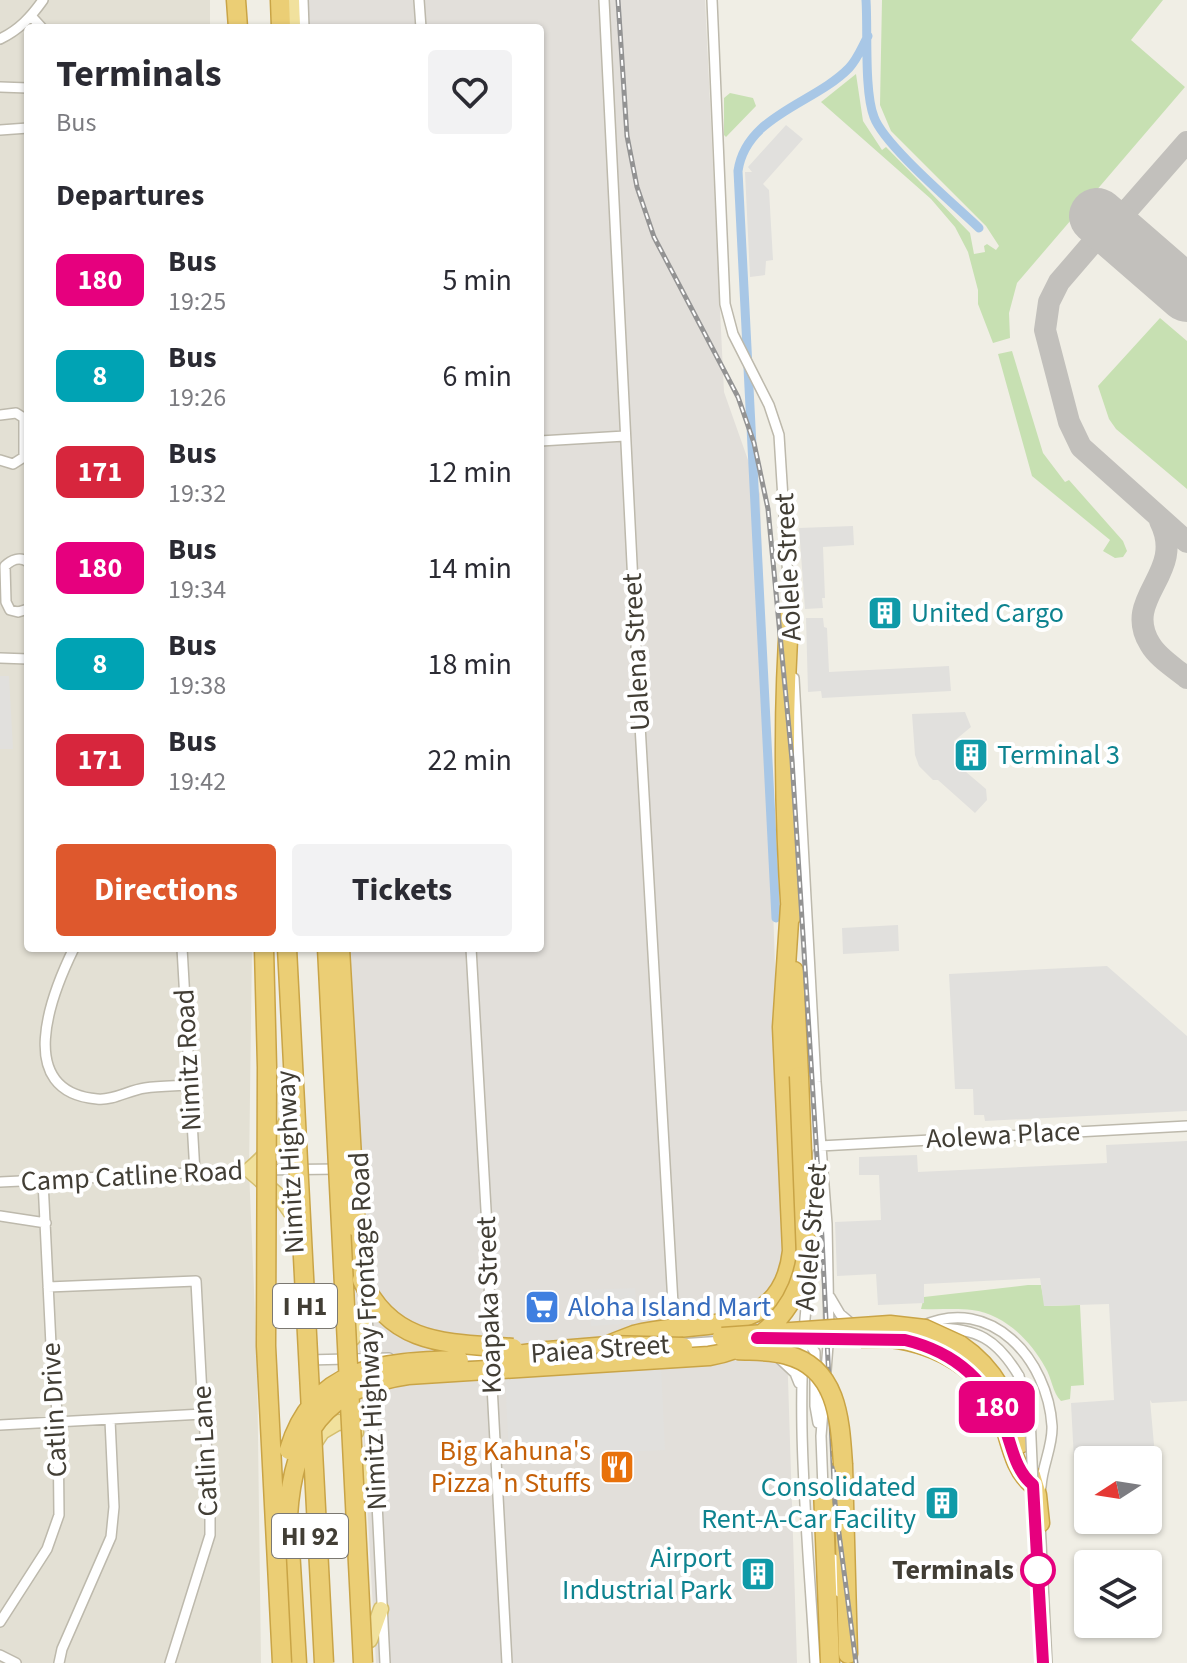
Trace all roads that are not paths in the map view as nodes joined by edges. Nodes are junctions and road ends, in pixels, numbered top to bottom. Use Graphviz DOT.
graph roads {
  1 [pos="43,0"];
  2 [pos="228,0"];
  3 [pos="236,0"];
  4 [pos="280,0"];
  5 [pos="292,0"];
  6 [pos="303,0"];
  7 [pos="419,0"];
  8 [pos="604,0"];
  9 [pos="712,0"];
  10 [pos="32,17"];
  11 [pos="38,24"];
  12 [pos="229,24"];
  13 [pos="238,24"];
  14 [pos="281,24"];
  15 [pos="293,24"];
  16 [pos="304,24"];
  17 [pos="421,24"];
  18 [pos="0,39"];
  19 [pos="0,87"];
  20 [pos="24,88"];
  21 [pos="24,128"];
  22 [pos="0,130"];
  23 [pos="0,415"];
  24 [pos="24,416"];
  25 [pos="625,436"];
  26 [pos="544,441"];
  27 [pos="24,457"];
  28 [pos="0,460"];
  29 [pos="24,559"];
  30 [pos="24,610"];
  31 [pos="790,611"];
  32 [pos="0,658"];
  33 [pos="24,659"];
  34 [pos="72,952"];
  35 [pos="182,952"];
  36 [pos="264,952"];
  37 [pos="278,952"];
  38 [pos="287,952"];
  39 [pos="327,952"];
  40 [pos="338,952"];
  41 [pos="338,952"];
  42 [pos="348,952"];
  43 [pos="471,952"];
  44 [pos="338,979"];
  45 [pos="350,1000"];
  46 [pos="791,1076"];
  47 [pos="189,1085"];
  48 [pos="288,1117"];
  49 [pos="1187,1126"];
  50 [pos="358,1130"];
  51 [pos="820,1146"];
  52 [pos="342,1153"];
  53 [pos="291,1169"];
  54 [pos="342,1169"];
  55 [pos="249,1170"];
  56 [pos="360,1170"];
  57 [pos="195,1173"];
  58 [pos="43,1181"];
  59 [pos="0,1182"];
  60 [pos="0,1216"];
  61 [pos="294,1217"];
  62 [pos="46,1223"];
  63 [pos="48,1287"];
  64 [pos="829,1294"];
  65 [pos="673,1304"];
  66 [pos="367,1312"];
  67 [pos="919,1328"];
  68 [pos="868,1330"];
  69 [pos="829,1332"];
  70 [pos="803,1335"];
  71 [pos="353,1338"];
  72 [pos="721,1339"];
  73 [pos="607,1345"];
  74 [pos="548,1351"];
  75 [pos="490,1357"];
  76 [pos="362,1358"];
  77 [pos="300,1361"];
  78 [pos="800,1386"];
  79 [pos="203,1414"];
  80 [pos="110,1420"];
  81 [pos="0,1423"];
  82 [pos="58,1423"];
  83 [pos="821,1436"];
  84 [pos="367,1444"];
  85 [pos="306,1461"];
  86 [pos="1033,1485"];
  87 [pos="823,1489"];
  88 [pos="288,1516"];
  89 [pos="1040,1523"];
  90 [pos="381,1609"];
  91 [pos="0,1622"];
  92 [pos="370,1640"];
  93 [pos="0,1655"];
  94 [pos="848,1658"];
  95 [pos="16,1663"];
  96 [pos="59,1663"];
  97 [pos="170,1663"];
  98 [pos="282,1663"];
  99 [pos="297,1663"];
  100 [pos="316,1663"];
  101 [pos="324,1663"];
  102 [pos="363,1663"];
  103 [pos="371,1663"];
  104 [pos="385,1663"];
  105 [pos="507,1663"];
  106 [pos="815,1663"];
  107 [pos="830,1663"];
  108 [pos="1045,1663"];
  1 -- 10 [label="street"];
  2 -- 12 [label="main road"];
  3 -- 13 [label="highway"];
  4 -- 14 [label="highway"];
  5 -- 15 [label="main road"];
  6 -- 16 [label="street"];
  7 -- 17 [label="street"];
  8 -- 25 [label="street, Ualena Street"];
  9 -- 31 [label="street, Aolele Street"];
  10 -- 11 [label="street"];
  10 -- 18 [label="street"];
  19 -- 20 [label="street"];
  21 -- 22 [label="street"];
  23 -- 24 [label="street"];
  25 -- 26 [label="street"];
  25 -- 65 [label="street, Ualena Street"];
  27 -- 28 [label="street"];
  29 -- 30 [label="street"];
  31 -- 46 [label="highway"];
  31 -- 51 [label="street, Aolele Street"];
  32 -- 33 [label="street"];
  34 -- 47 [label="street"];
  35 -- 47 [label="street, Nimitz Road"];
  36 -- 98 [label="highway, bridge"];
  37 -- 48 [label="main road, Nimitz Highway / HI 92"];
  38 -- 101 [label="highway, I H1, bridge"];
  39 -- 102 [label="highway, I H1, bridge"];
  40 -- 44 [label="main road, Nimitz Highway"];
  41 -- 74 [label="highway, bridge"];
  42 -- 45 [label="street, Nimitz Highway Frontage Road"];
  43 -- 75 [label="street, Koapaka Street"];
  44 -- 45 [label="main road"];
  44 -- 52 [label="main road, Nimitz Highway"];
  45 -- 50 [label="street, Nimitz Highway Frontage Road"];
  46 -- 73 [label="highway"];
  46 -- 88 [label="highway, bridge"];
  47 -- 57 [label="street, Nimitz Road"];
  48 -- 53 [label="main road, Nimitz Highway / HI 92"];
  48 -- 55 [label="main road"];
  49 -- 51 [label="street, Aolewa Place"];
  50 -- 52 [label="main road"];
  50 -- 56 [label="street, Nimitz Highway Frontage Road"];
  51 -- 64 [label="street, Aolele Street"];
  51 -- 70 [label="street, Aolele Street"];
  52 -- 54 [label="main road, Nimitz Highway"];
  53 -- 54 [label="street, Camp Catline Road"];
  53 -- 55 [label="street, Camp Catline Road"];
  53 -- 61 [label="main road, Nimitz Highway / HI 92"];
  54 -- 56 [label="street, Camp Catline Road"];
  54 -- 71 [label="main road, Nimitz Highway"];
  55 -- 57 [label="street, Camp Catline Road"];
  55 -- 61 [label="main road"];
  56 -- 66 [label="street, Nimitz Highway Frontage Road"];
  57 -- 58 [label="street, Camp Catline Road"];
  58 -- 59 [label="street, Camp Catline Road"];
  58 -- 62 [label="street, Catlin Drive"];
  60 -- 62 [label="street"];
  61 -- 77 [label="main road, Nimitz Highway / HI 92"];
  62 -- 63 [label="street, Catlin Drive"];
  63 -- 79 [label="street, Catlin Lane"];
  63 -- 82 [label="street, Catlin Drive"];
  64 -- 68 [label="street"];
  64 -- 69 [label="street, Aolele Street"];
  66 -- 71 [label="main road"];
  66 -- 76 [label="street, Nimitz Highway Frontage Road"];
  67 -- 68 [label="street, Paiea Street"];
  67 -- 86 [label="street, bridge"];
  67 -- 89 [label="street"];
  68 -- 69 [label="street, Paiea Street"];
  69 -- 70 [label="street, Paiea Street"];
  69 -- 83 [label="street, Aolele Street"];
  70 -- 72 [label="street, Paiea Street"];
  70 -- 78 [label="street, Aolele Street"];
  70 -- 83 [label="street"];
  71 -- 76 [label="main road, Nimitz Highway"];
  72 -- 73 [label="highway, bridge"];
  72 -- 75 [label="street, Paiea Street"];
  72 -- 78 [label="street"];
  72 -- 86 [label="highway, bridge"];
  72 -- 89 [label="highway, bridge"];
  73 -- 74 [label="highway"];
  73 -- 94 [label="highway, bridge"];
  74 -- 88 [label="highway, bridge"];
  75 -- 76 [label="street, Paiea Street"];
  75 -- 105 [label="street, Koapaka Street"];
  76 -- 77 [label="street, Paiea Street"];
  76 -- 84 [label="main road, Nimitz Highway"];
  77 -- 85 [label="main road, Nimitz Highway / HI 92"];
  78 -- 106 [label="street, Aolele Street"];
  79 -- 80 [label="street"];
  79 -- 97 [label="street, Catlin Lane"];
  80 -- 82 [label="street"];
  80 -- 96 [label="street"];
  81 -- 82 [label="street"];
  82 -- 91 [label="street, Catlin Drive"];
  83 -- 87 [label="street, Aolele Street"];
  84 -- 85 [label="main road"];
  84 -- 90 [label="street, Nimitz Highway Frontage Road"];
  84 -- 92 [label="main road, HI 92"];
  85 -- 100 [label="main road, Nimitz Highway / HI 92"];
  86 -- 108 [label="street"];
  87 -- 94 [label="street, Aolele Street"];
  87 -- 107 [label="highway"];
  88 -- 99 [label="highway"];
  89 -- 108 [label="street"];
  90 -- 92 [label="main road"];
  90 -- 104 [label="street, Nimitz Highway Frontage Road"];
  92 -- 103 [label="main road, HI 92"];
  93 -- 95 [label="street"];
}
